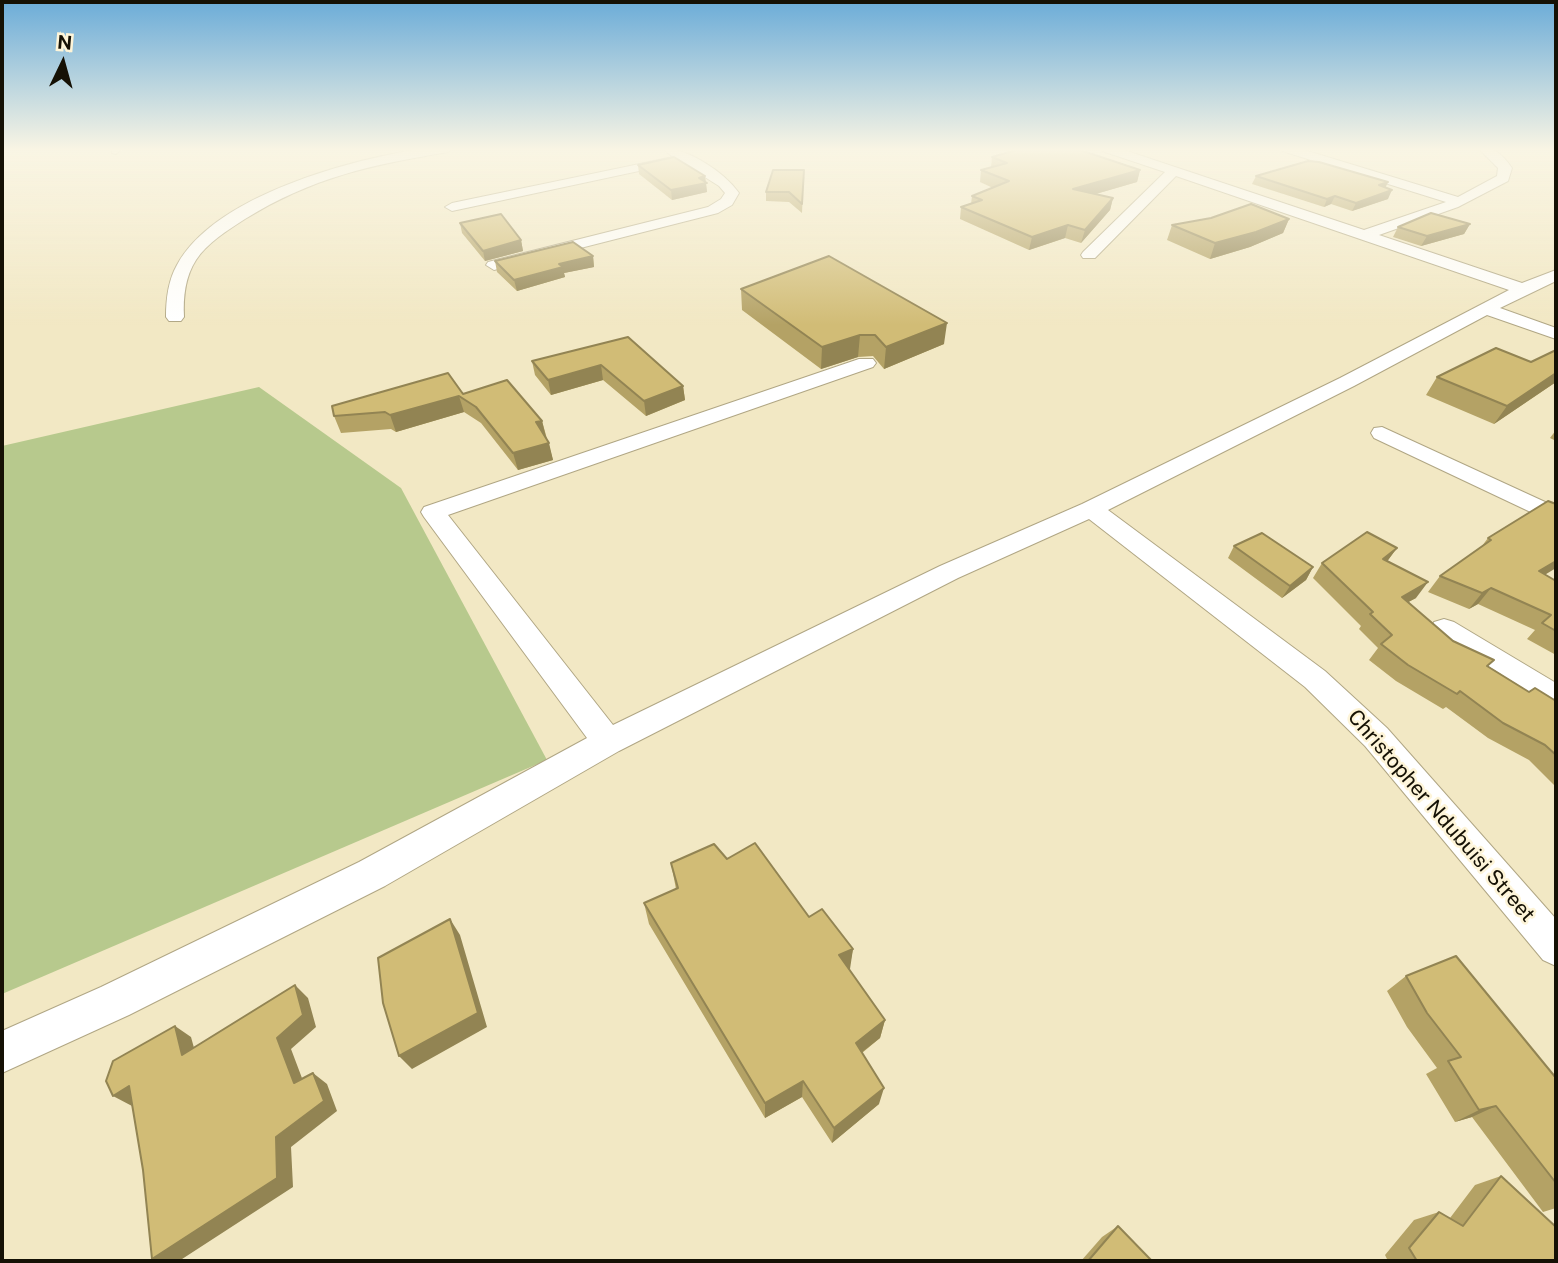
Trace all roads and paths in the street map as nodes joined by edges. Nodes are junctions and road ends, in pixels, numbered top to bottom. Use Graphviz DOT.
graph roads {
  1 [pos="257,207"];
  2 [pos="718,207"];
  3 [pos="1138,207"];
  4 [pos="1282,207"];
  5 [pos="1441,207"];
  6 [pos="1364,235"];
  7 [pos="1089,255"];
  8 [pos="494,265"];
  9 [pos="1556,275"];
  10 [pos="1522,289"];
  11 [pos="1486,309"];
  12 [pos="175,317"];
  13 [pos="1556,334"];
  14 [pos="866,363"];
  15 [pos="1382,433"];
  16 [pos="1090,509"];
  17 [pos="1556,516"];
  18 [pos="1444,629"];
  19 [pos="1556,698"];
  20 [pos="608,743"];
  21 [pos="1556,947"];
  22 [pos="2,1052"];
  1 -- 12 [label="street"];
  2 -- 8 [label="street"];
  3 -- 7 [label="street"];
  4 -- 6 [label="street"];
  5 -- 6 [label="street"];
  6 -- 10 [label="street"];
  9 -- 10 [label="street"];
  10 -- 11 [label="street"];
  11 -- 13 [label="street"];
  11 -- 16 [label="street"];
  14 -- 20 [label="street"];
  15 -- 17 [label="street"];
  16 -- 20 [label="street"];
  16 -- 21 [label="street, Christopher Ndubuisi Street"];
  18 -- 19 [label="street"];
  20 -- 22 [label="street"];
}
